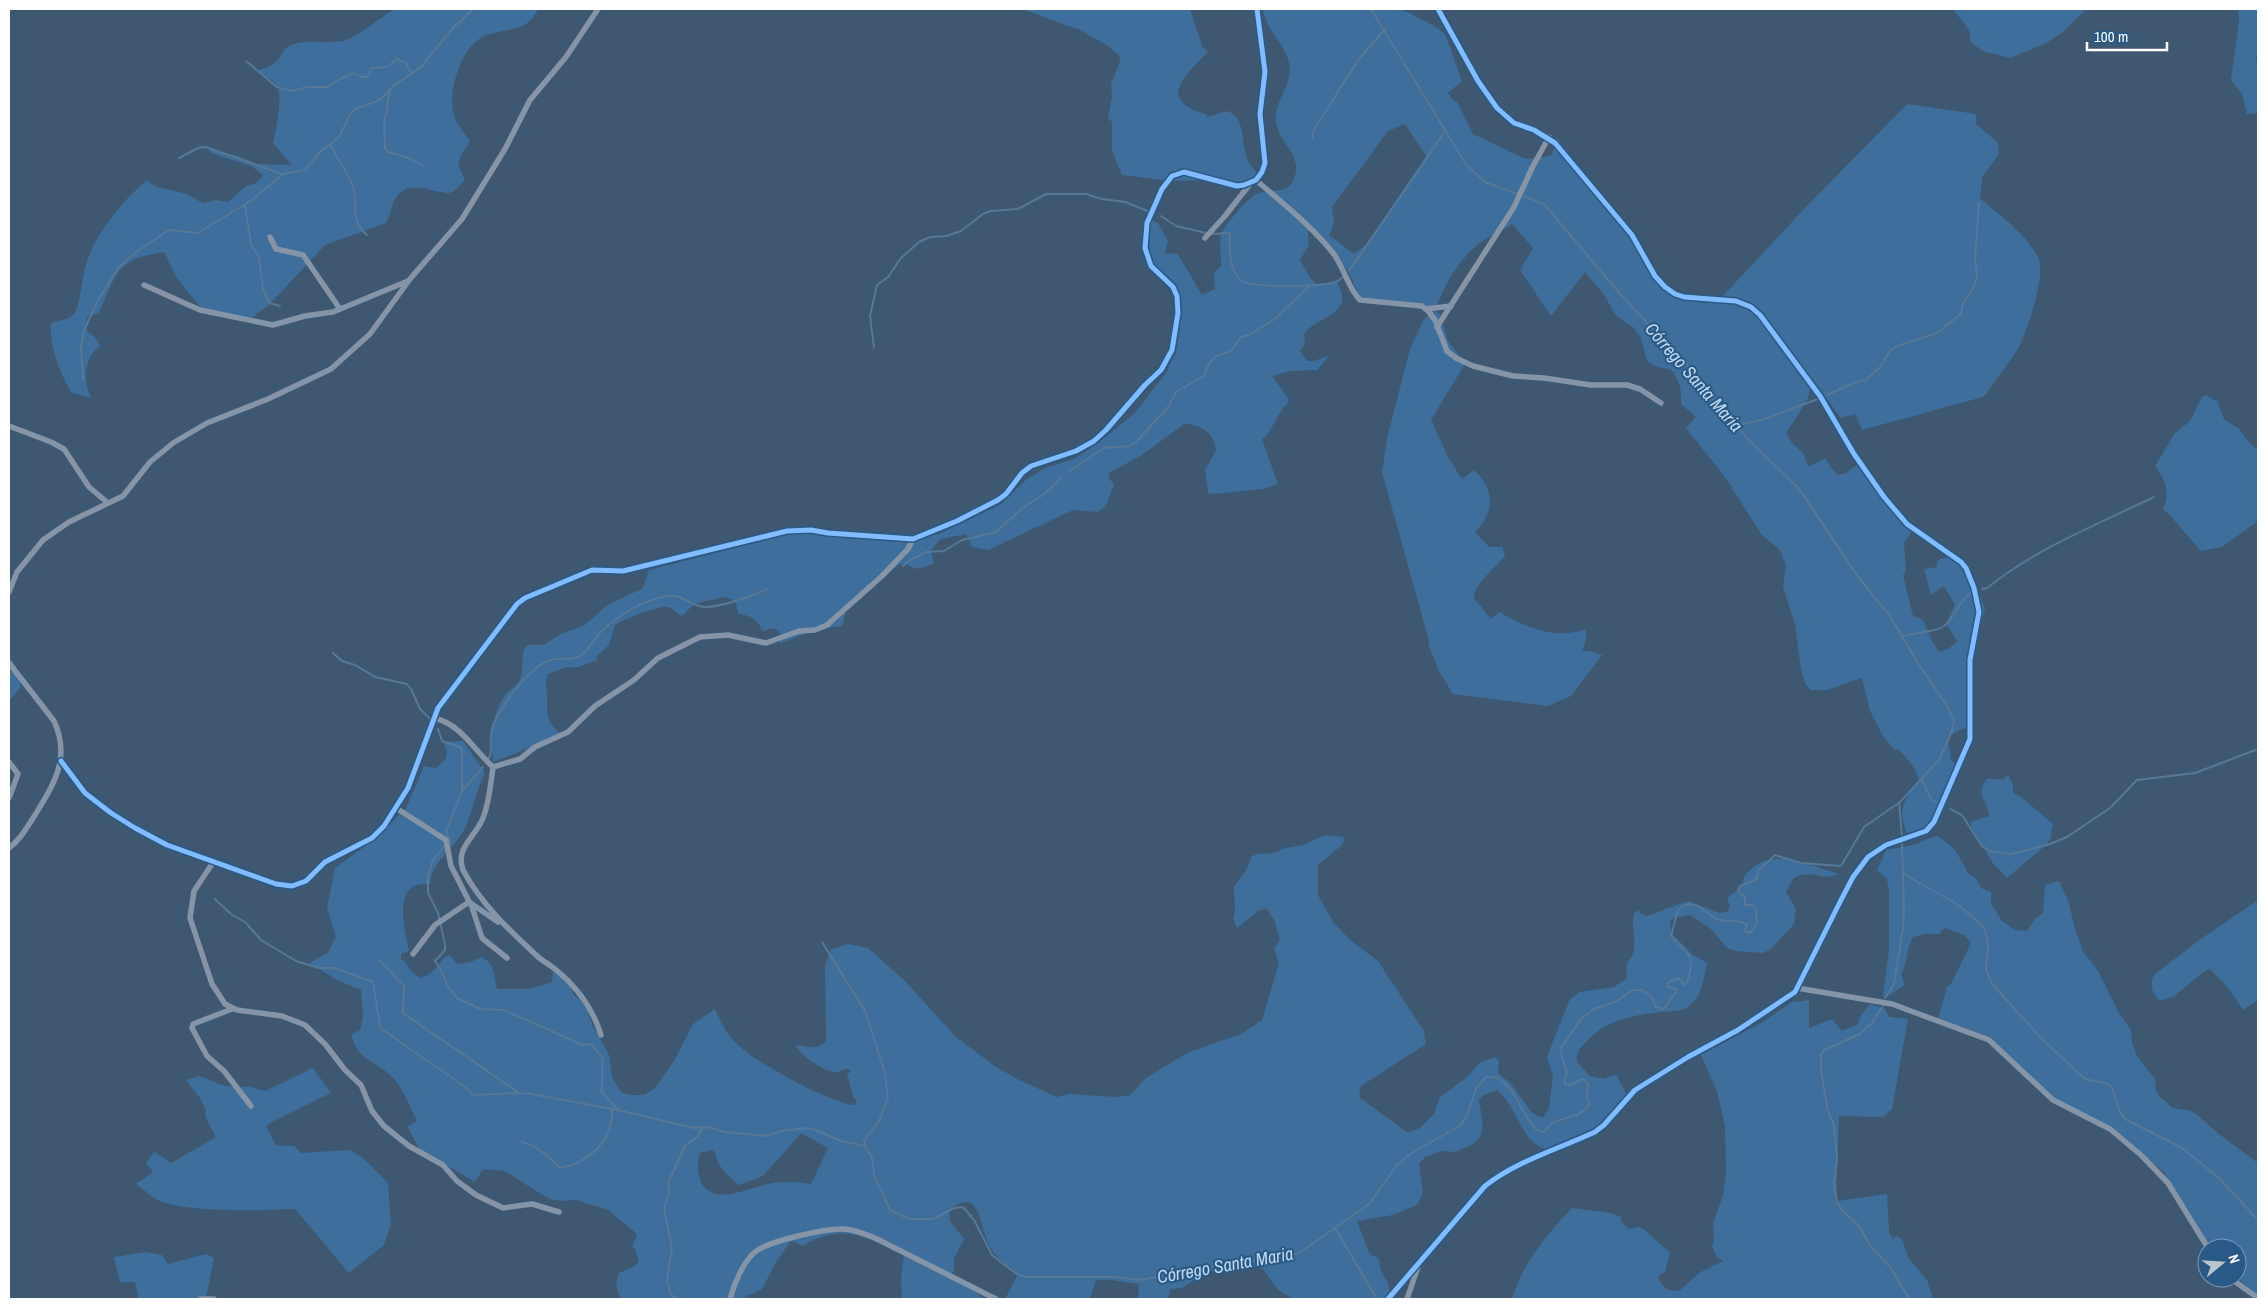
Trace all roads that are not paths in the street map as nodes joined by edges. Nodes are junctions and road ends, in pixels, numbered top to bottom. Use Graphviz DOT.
graph roads {
  1 [pos="598,9"];
  2 [pos="1257,9"];
  3 [pos="1438,9"];
  4 [pos="1549,137"];
  5 [pos="1255,181"];
  6 [pos="270,237"];
  7 [pos="1205,238"];
  8 [pos="410,280"];
  9 [pos="144,285"];
  10 [pos="1451,306"];
  11 [pos="340,309"];
  12 [pos="1426,309"];
  13 [pos="1437,327"];
  14 [pos="1661,403"];
  15 [pos="9,426"];
  16 [pos="108,503"];
  17 [pos="914,539"];
  18 [pos="9,592"];
  19 [pos="9,663"];
  20 [pos="434,718"];
  21 [pos="61,761"];
  22 [pos="9,762"];
  23 [pos="493,767"];
  24 [pos="9,798"];
  25 [pos="396,808"];
  26 [pos="9,848"];
  27 [pos="214,860"];
  28 [pos="470,902"];
  29 [pos="503,924"];
  30 [pos="413,954"];
  31 [pos="507,958"];
  32 [pos="1797,988"];
  33 [pos="232,1009"];
  34 [pos="601,1035"];
  35 [pos="251,1106"];
  36 [pos="559,1212"];
  37 [pos="2202,1238"];
  38 [pos="1420,1260"];
  39 [pos="2244,1288"];
  40 [pos="2258,1298"];
  41 [pos="200,1299"];
  42 [pos="214,1299"];
  43 [pos="730,1299"];
  44 [pos="996,1299"];
  45 [pos="1388,1299"];
  46 [pos="1407,1299"];
  1 -- 8 [label="street"];
  2 -- 5 [label="street"];
  3 -- 4 [label="street"];
  4 -- 10 [label="street"];
  4 -- 32 [label="street"];
  5 -- 7 [label="street"];
  5 -- 12 [label="street"];
  5 -- 17 [label="street"];
  6 -- 11 [label="street"];
  8 -- 11 [label="street"];
  8 -- 16 [label="street"];
  9 -- 11 [label="street"];
  10 -- 12 [label="street"];
  10 -- 13 [label="street"];
  12 -- 13 [label="street"];
  13 -- 14 [label="street"];
  15 -- 16 [label="street"];
  16 -- 18 [label="street"];
  17 -- 20 [label="street"];
  17 -- 23 [label="street"];
  19 -- 21 [label="street"];
  20 -- 23 [label="street"];
  20 -- 25 [label="street"];
  21 -- 26 [label="street"];
  21 -- 27 [label="street"];
  22 -- 24 [label="street"];
  23 -- 29 [label="street"];
  25 -- 27 [label="street"];
  25 -- 28 [label="street"];
  27 -- 33 [label="street"];
  28 -- 29 [label="street"];
  28 -- 30 [label="street"];
  28 -- 31 [label="street"];
  29 -- 34 [label="street"];
  32 -- 37 [label="street"];
  32 -- 38 [label="street"];
  33 -- 35 [label="street"];
  33 -- 36 [label="street"];
  38 -- 45 [label="street"];
  38 -- 46 [label="street"];
  39 -- 40 [label="street"];
  41 -- 42 [label="street"];
  43 -- 44 [label="street"];
}
